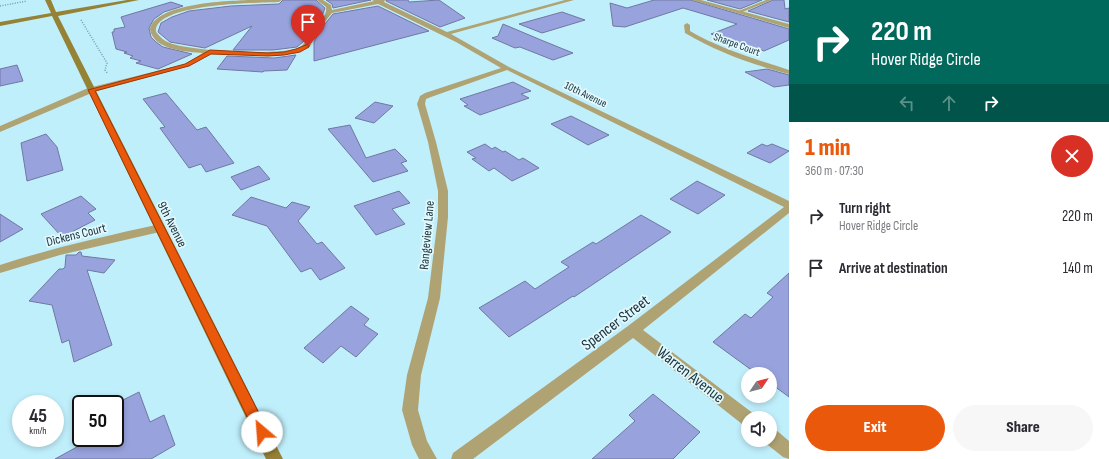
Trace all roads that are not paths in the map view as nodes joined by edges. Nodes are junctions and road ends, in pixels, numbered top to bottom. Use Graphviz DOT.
graph roads {
  1 [pos="48,0"];
  2 [pos="136,0"];
  3 [pos="279,0"];
  4 [pos="320,0"];
  5 [pos="379,0"];
  6 [pos="571,0"];
  7 [pos="695,0"];
  8 [pos="770,0"];
  9 [pos="330,12"];
  10 [pos="738,12"];
  11 [pos="53,14"];
  12 [pos="0,24"];
  13 [pos="687,25"];
  14 [pos="789,26"];
  15 [pos="446,34"];
  16 [pos="210,52"];
  17 [pos="507,68"];
  18 [pos="789,72"];
  19 [pos="91,90"];
  20 [pos="0,129"];
  21 [pos="789,205"];
  22 [pos="789,208"];
  23 [pos="160,228"];
  24 [pos="0,269"];
  25 [pos="633,330"];
  26 [pos="741,414"];
  27 [pos="777,442"];
  28 [pos="789,451"];
  29 [pos="275,459"];
  30 [pos="429,459"];
  31 [pos="459,459"];
  1 -- 11 [label="main road, 9th Avenue"];
  2 -- 11 [label="main road"];
  3 -- 16 [label="street"];
  4 -- 9 [label="street"];
  5 -- 9 [label="street"];
  5 -- 15 [label="street, 10th Avenue"];
  6 -- 15 [label="street"];
  7 -- 10 [label="street"];
  8 -- 10 [label="lane"];
  9 -- 16 [label="street"];
  10 -- 14 [label="street"];
  11 -- 12 [label="main road"];
  11 -- 19 [label="main road, 9th Avenue"];
  13 -- 18 [label="street, Sharpe Court"];
  15 -- 17 [label="street, 10th Avenue"];
  16 -- 19 [label="street"];
  17 -- 21 [label="street, 10th Avenue"];
  17 -- 30 [label="street, Rangeview Lane"];
  19 -- 20 [label="street"];
  19 -- 23 [label="main road, 9th Avenue"];
  22 -- 25 [label="street, Spencer Street"];
  23 -- 24 [label="street, Dickens Court"];
  23 -- 29 [label="main road, 9th Avenue"];
  25 -- 26 [label="street, Warren Avenue"];
  25 -- 31 [label="street, Spencer Street"];
  27 -- 28 [label="street"];
}
